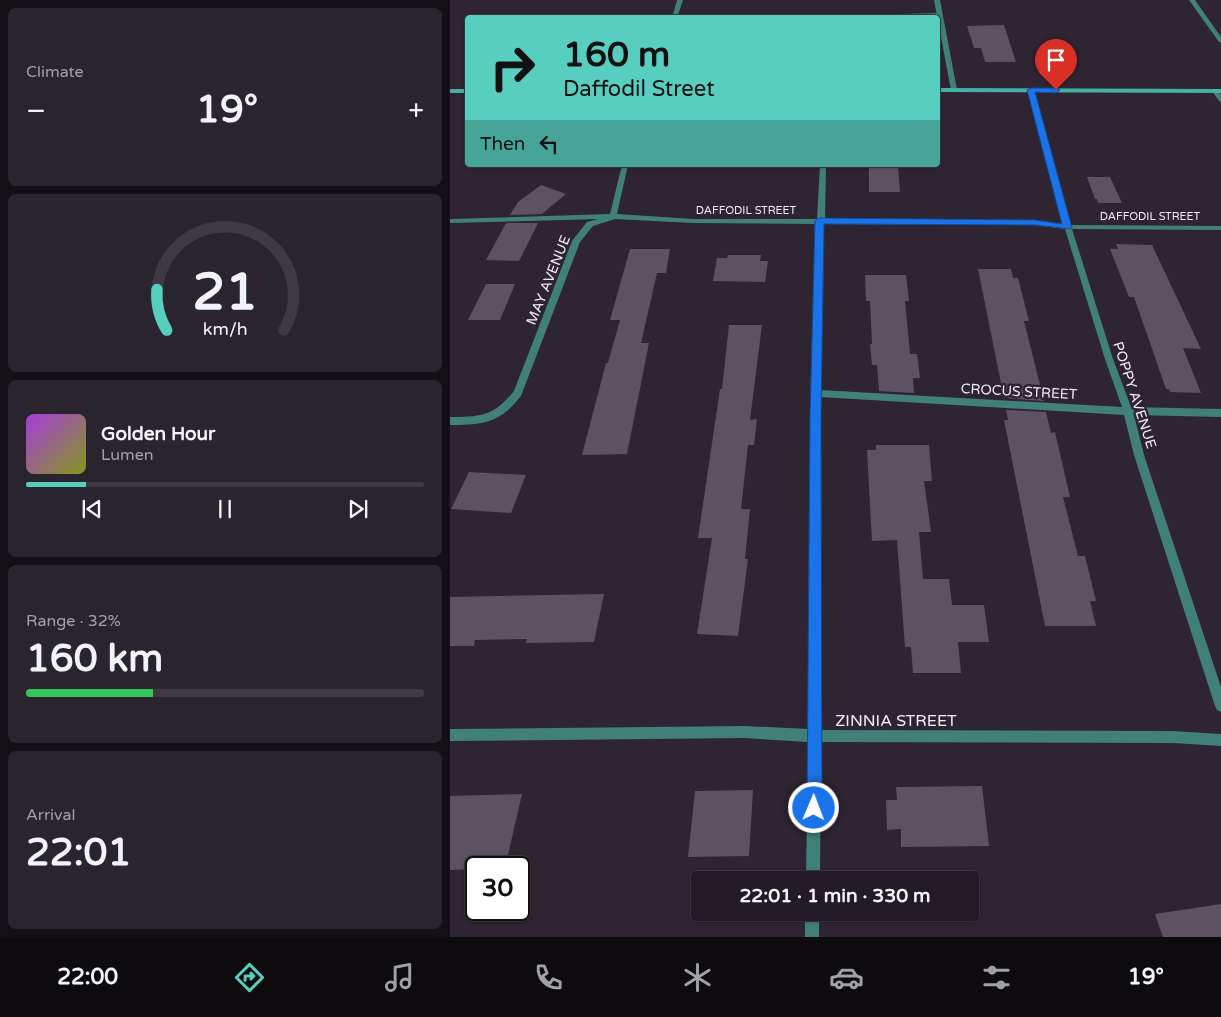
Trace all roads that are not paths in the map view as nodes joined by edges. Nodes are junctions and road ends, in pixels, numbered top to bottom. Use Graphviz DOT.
graph roads {
  1 [pos="680,0"];
  2 [pos="937,0"];
  3 [pos="1192,0"];
  4 [pos="675,15"];
  5 [pos="940,15"];
  6 [pos="1221,41"];
  7 [pos="940,90"];
  8 [pos="954,90"];
  9 [pos="1031,90"];
  10 [pos="450,91"];
  11 [pos="465,91"];
  12 [pos="1218,91"];
  13 [pos="1221,100"];
  14 [pos="625,167"];
  15 [pos="823,167"];
  16 [pos="613,217"];
  17 [pos="450,221"];
  18 [pos="820,221"];
  19 [pos="1068,228"];
  20 [pos="1221,228"];
  21 [pos="816,393"];
  22 [pos="1128,411"];
  23 [pos="1221,413"];
  24 [pos="450,421"];
  25 [pos="1221,706"];
  26 [pos="450,735"];
  27 [pos="816,736"];
  28 [pos="1221,740"];
  29 [pos="813,871"];
  30 [pos="812,921"];
  31 [pos="812,937"];
  1 -- 4 [label="street"];
  2 -- 5 [label="street"];
  3 -- 6 [label="street"];
  5 -- 8 [label="street"];
  7 -- 8 [label="main road"];
  8 -- 9 [label="main road"];
  9 -- 12 [label="main road"];
  9 -- 19 [label="street, POPPY AVENUE"];
  10 -- 11 [label="main road"];
  12 -- 13 [label="street"];
  14 -- 16 [label="street"];
  15 -- 18 [label="street"];
  16 -- 17 [label="street, DAFFODIL STREET"];
  16 -- 18 [label="street, DAFFODIL STREET"];
  16 -- 24 [label="street, MAY AVENUE"];
  18 -- 19 [label="street, DAFFODIL STREET"];
  18 -- 21 [label="street"];
  19 -- 20 [label="street, DAFFODIL STREET"];
  19 -- 22 [label="street, POPPY AVENUE"];
  21 -- 22 [label="street, CROCUS STREET"];
  21 -- 27 [label="street"];
  22 -- 23 [label="street, CROCUS STREET"];
  22 -- 25 [label="street, POPPY AVENUE"];
  26 -- 27 [label="street, ZINNIA STREET"];
  27 -- 28 [label="street, ZINNIA STREET"];
  27 -- 29 [label="street"];
  30 -- 31 [label="street"];
}
